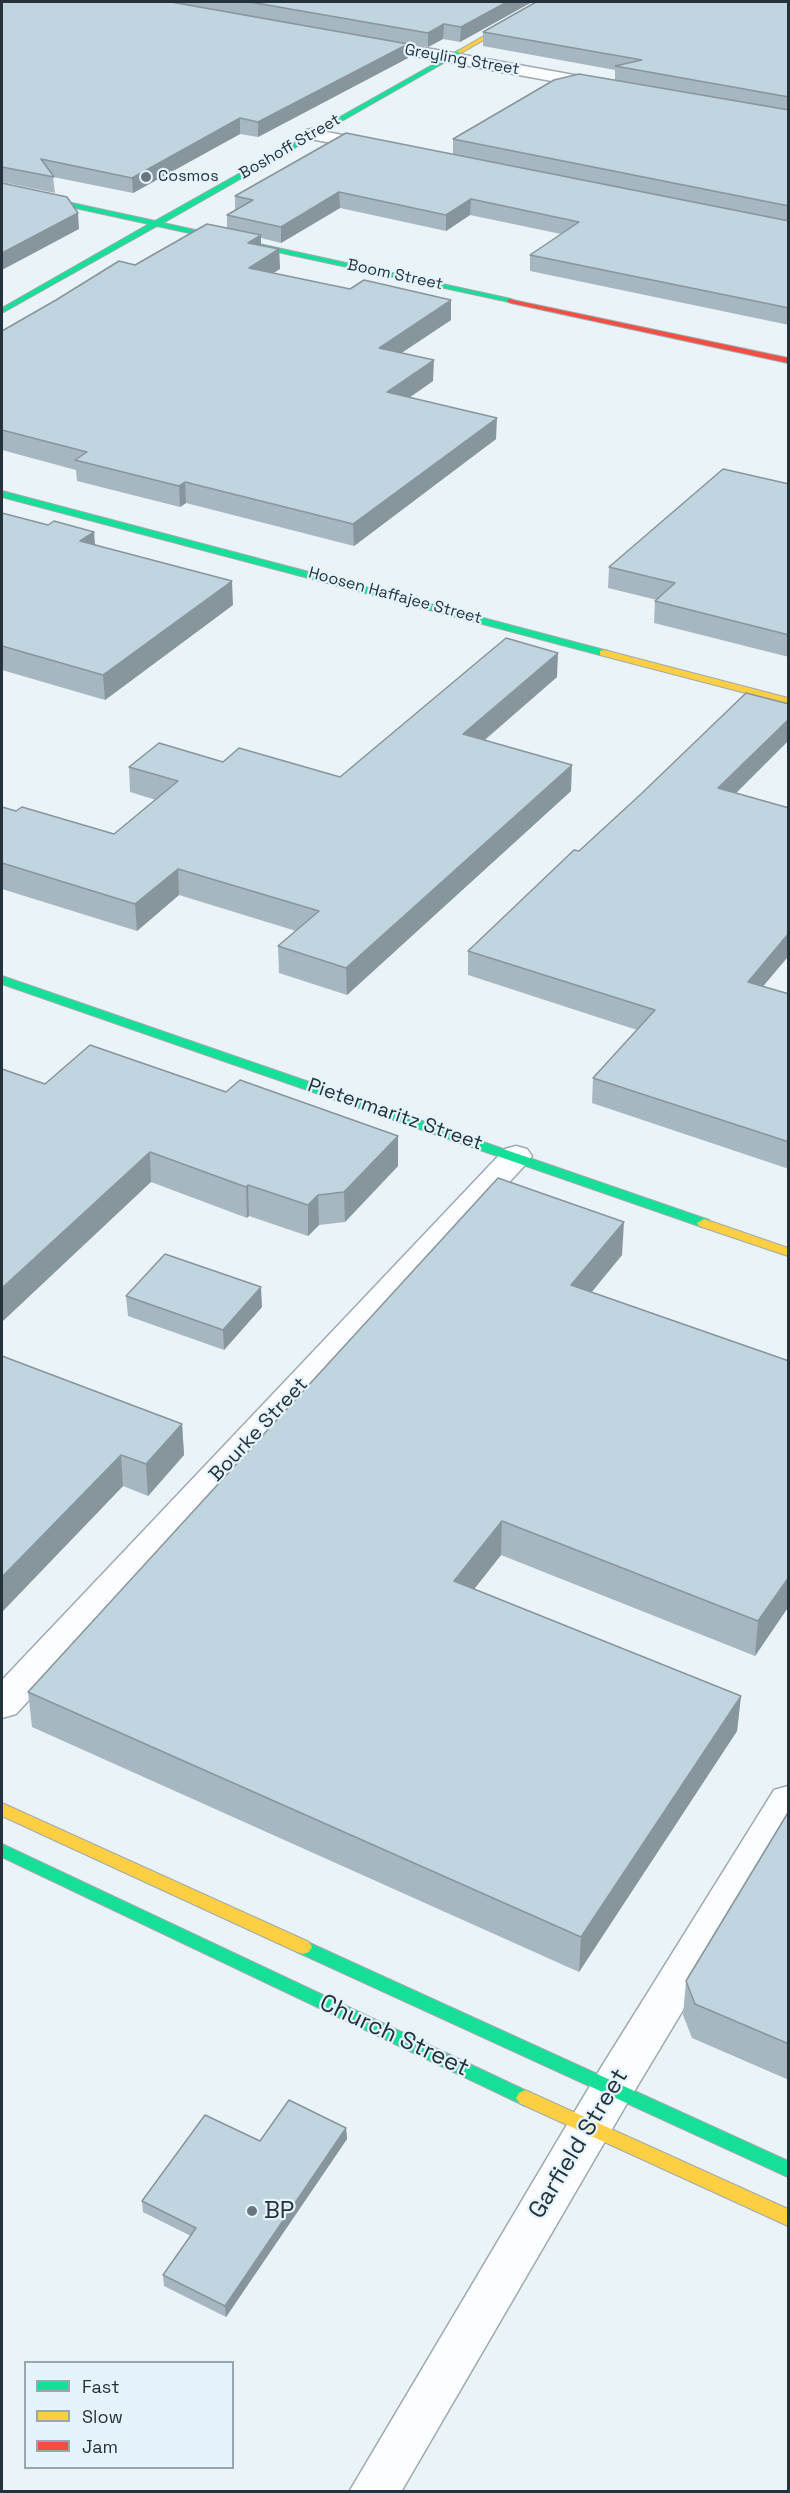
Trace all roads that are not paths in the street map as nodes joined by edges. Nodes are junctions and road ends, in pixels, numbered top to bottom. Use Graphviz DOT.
graph roads {
  1 [pos="547,2"];
  2 [pos="346,39"];
  3 [pos="450,57"];
  4 [pos="629,90"];
  5 [pos="312,134"];
  6 [pos="405,153"];
  7 [pos="2,190"];
  8 [pos="157,223"];
  9 [pos="2,311"];
  10 [pos="789,361"];
  11 [pos="2,494"];
  12 [pos="789,701"];
  13 [pos="2,980"];
  14 [pos="516,1156"];
  15 [pos="789,1252"];
  16 [pos="2,1704"];
  17 [pos="789,1800"];
  18 [pos="2,1809"];
  19 [pos="2,1850"];
  20 [pos="613,2086"];
  21 [pos="589,2127"];
  22 [pos="789,2169"];
  23 [pos="789,2218"];
  24 [pos="374,2492"];
  1 -- 3 [label="street, Boshoff Street"];
  2 -- 3 [label="street, Greyling Street"];
  3 -- 4 [label="street, Greyling Street"];
  3 -- 5 [label="street, Boshoff Street"];
  5 -- 6 [label="street"];
  5 -- 8 [label="street, Boshoff Street"];
  7 -- 8 [label="street, Boom Street"];
  8 -- 9 [label="street, Boshoff Street"];
  8 -- 10 [label="street, Boom Street"];
  11 -- 12 [label="street, Hoosen Haffajee Street"];
  13 -- 14 [label="street, Pietermaritz Street"];
  14 -- 15 [label="street, Pietermaritz Street"];
  14 -- 16 [label="street, Bourke Street"];
  17 -- 20 [label="street, Garfield Street"];
  18 -- 20 [label="street, Church Street"];
  19 -- 21 [label="street, Church Street"];
  20 -- 21 [label="street, Garfield Street"];
  20 -- 22 [label="street, Church Street"];
  21 -- 23 [label="street, Church Street"];
  21 -- 24 [label="street, Garfield Street"];
}
